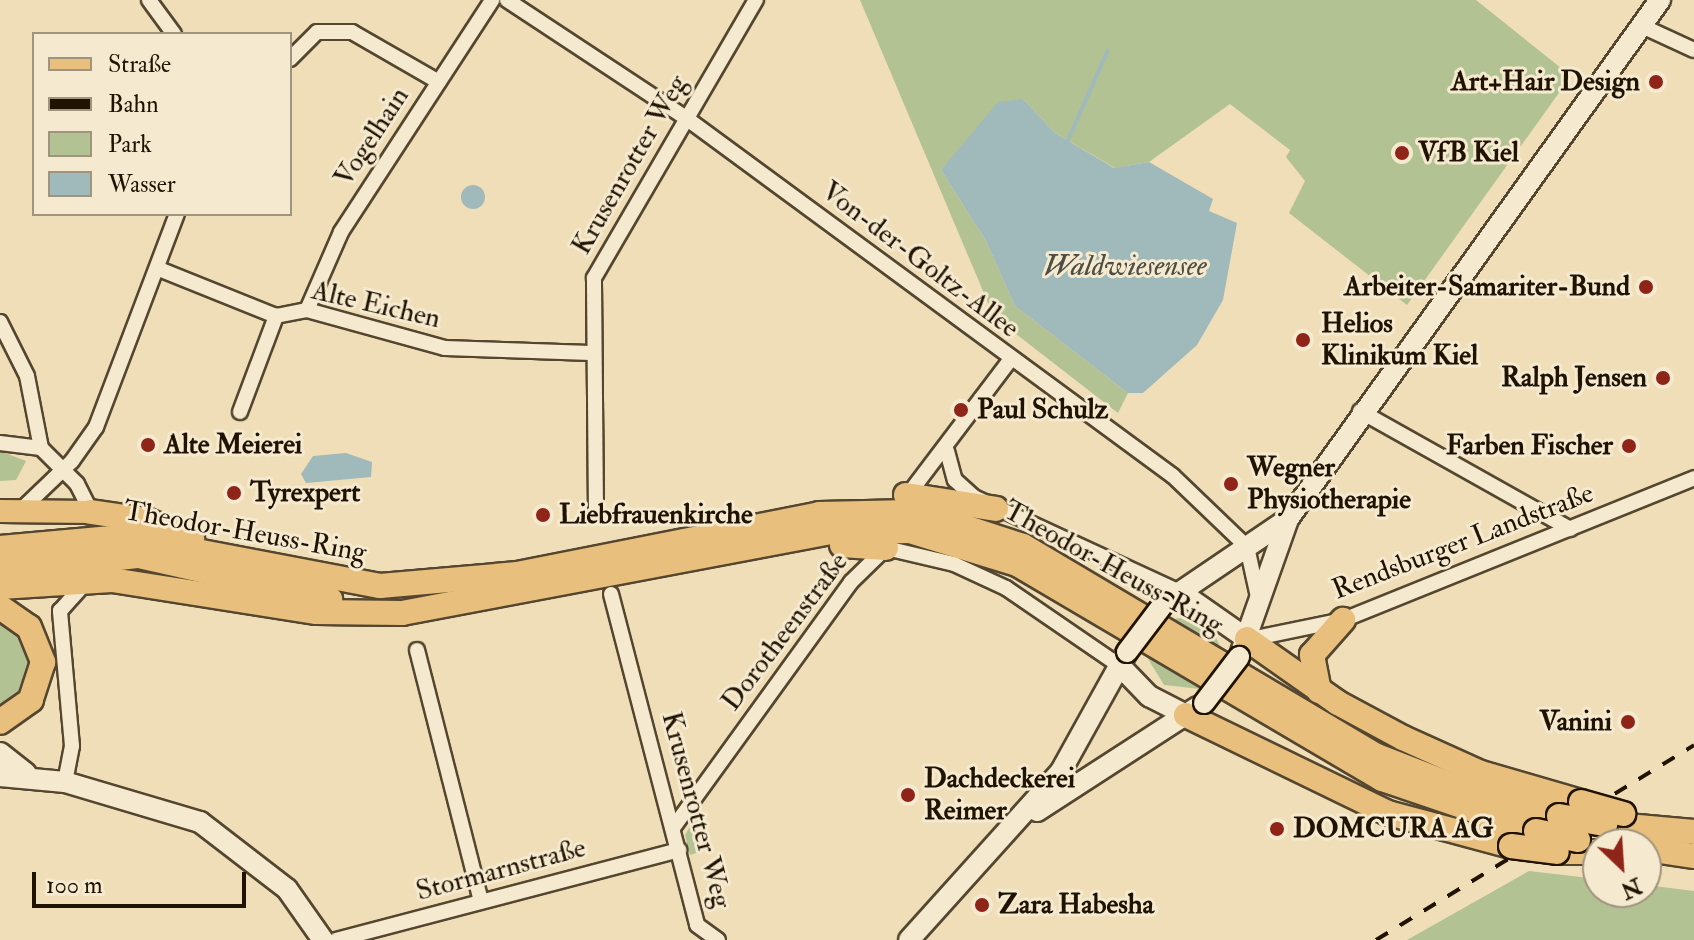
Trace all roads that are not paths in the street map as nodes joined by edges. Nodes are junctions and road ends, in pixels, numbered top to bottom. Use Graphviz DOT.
graph roads {
  1 [pos="149,0"];
  2 [pos="492,0"];
  3 [pos="507,0"];
  4 [pos="756,0"];
  5 [pos="1660,0"];
  6 [pos="1642,26"];
  7 [pos="173,32"];
  8 [pos="1694,50"];
  9 [pos="292,57"];
  10 [pos="439,82"];
  11 [pos="686,118"];
  12 [pos="176,216"];
  13 [pos="159,269"];
  14 [pos="307,310"];
  15 [pos="276,316"];
  16 [pos="0,322"];
  17 [pos="591,353"];
  18 [pos="1010,360"];
  19 [pos="1360,411"];
  20 [pos="240,412"];
  21 [pos="0,443"];
  22 [pos="41,448"];
  23 [pos="947,451"];
  24 [pos="62,470"];
  25 [pos="1694,478"];
  26 [pos="908,495"];
  27 [pos="996,509"];
  28 [pos="11,510"];
  29 [pos="91,512"];
  30 [pos="596,512"];
  31 [pos="1288,519"];
  32 [pos="1570,529"];
  33 [pos="674,540"];
  34 [pos="1247,547"];
  35 [pos="0,548"];
  36 [pos="752,548"];
  37 [pos="886,548"];
  38 [pos="223,564"];
  39 [pos="0,571"];
  40 [pos="91,580"];
  41 [pos="0,587"];
  42 [pos="611,594"];
  43 [pos="1172,597"];
  44 [pos="1258,597"];
  45 [pos="0,607"];
  46 [pos="448,608"];
  47 [pos="1343,620"];
  48 [pos="1243,648"];
  49 [pos="417,650"];
  50 [pos="1124,659"];
  51 [pos="1319,691"];
  52 [pos="1195,709"];
  53 [pos="0,722"];
  54 [pos="0,753"];
  55 [pos="26,773"];
  56 [pos="0,776"];
  57 [pos="65,782"];
  58 [pos="1612,827"];
  59 [pos="673,828"];
  60 [pos="1012,831"];
  61 [pos="1693,840"];
  62 [pos="1582,844"];
  63 [pos="1582,847"];
  64 [pos="1662,848"];
  65 [pos="679,850"];
  66 [pos="481,901"];
  67 [pos="323,940"];
  68 [pos="336,940"];
  69 [pos="718,940"];
  70 [pos="909,940"];
  1 -- 7 [label="street"];
  2 -- 10 [label="street, Vogelhain"];
  3 -- 11 [label="street, Von-der-Goltz-Allee"];
  4 -- 11 [label="street, Krusenrotter Weg"];
  5 -- 6 [label="main road"];
  6 -- 8 [label="street"];
  6 -- 19 [label="main road"];
  9 -- 10 [label="street"];
  10 -- 14 [label="street, Vogelhain"];
  11 -- 17 [label="street, Krusenrotter Weg"];
  11 -- 18 [label="street, Von-der-Goltz-Allee"];
  12 -- 13 [label="street"];
  13 -- 15 [label="street, Alte Eichen"];
  13 -- 24 [label="street"];
  14 -- 15 [label="street, Alte Eichen"];
  14 -- 17 [label="street, Alte Eichen"];
  15 -- 20 [label="street"];
  16 -- 22 [label="street"];
  17 -- 30 [label="street, Krusenrotter Weg"];
  18 -- 23 [label="street"];
  18 -- 34 [label="street, Von-der-Goltz-Allee"];
  19 -- 31 [label="main road"];
  19 -- 32 [label="street"];
  21 -- 22 [label="street"];
  22 -- 24 [label="street"];
  23 -- 26 [label="street"];
  23 -- 27 [label="street"];
  24 -- 28 [label="street"];
  24 -- 29 [label="street"];
  25 -- 32 [label="street, Rendsburger Landstraße"];
  26 -- 27 [label="highway"];
  26 -- 33 [label="highway"];
  27 -- 43 [label="street"];
  28 -- 29 [label="main road"];
  29 -- 38 [label="highway"];
  31 -- 34 [label="main road"];
  31 -- 44 [label="main road"];
  32 -- 47 [label="street, Rendsburger Landstraße"];
  33 -- 38 [label="highway, Theodor-Heuss-Ring"];
  33 -- 58 [label="highway, Theodor-Heuss-Ring, bridge"];
  34 -- 43 [label="main road"];
  34 -- 44 [label="street"];
  35 -- 38 [label="highway, Theodor-Heuss-Ring"];
  36 -- 37 [label="highway"];
  36 -- 46 [label="highway, Theodor-Heuss-Ring"];
  36 -- 62 [label="highway, Theodor-Heuss-Ring, bridge"];
  37 -- 50 [label="street"];
  37 -- 59 [label="street, Dorotheenstraße"];
  38 -- 39 [label="highway"];
  38 -- 46 [label="highway"];
  40 -- 41 [label="highway, Theodor-Heuss-Ring"];
  40 -- 46 [label="highway, Theodor-Heuss-Ring"];
  40 -- 57 [label="street"];
  42 -- 59 [label="street, Krusenrotter Weg"];
  43 -- 48 [label="main road"];
  43 -- 50 [label="main road, bridge"];
  44 -- 48 [label="main road"];
  45 -- 53 [label="highway"];
  47 -- 48 [label="street, Rendsburger Landstraße"];
  47 -- 51 [label="highway"];
  48 -- 51 [label="highway"];
  48 -- 52 [label="main road, bridge"];
  49 -- 66 [label="street"];
  50 -- 52 [label="main road"];
  50 -- 60 [label="main road"];
  51 -- 58 [label="highway, bridge"];
  52 -- 60 [label="main road"];
  52 -- 63 [label="highway, bridge"];
  54 -- 55 [label="main road"];
  55 -- 56 [label="main road"];
  55 -- 57 [label="main road"];
  57 -- 67 [label="main road"];
  58 -- 61 [label="highway, Theodor-Heuss-Ring"];
  59 -- 65 [label="street, Krusenrotter Weg"];
  60 -- 70 [label="main road"];
  61 -- 64 [label="highway, Theodor-Heuss-Ring"];
  65 -- 66 [label="street, Stormarnstraße"];
  65 -- 69 [label="street, Krusenrotter Weg"];
  66 -- 68 [label="street, Stormarnstraße"];
}
